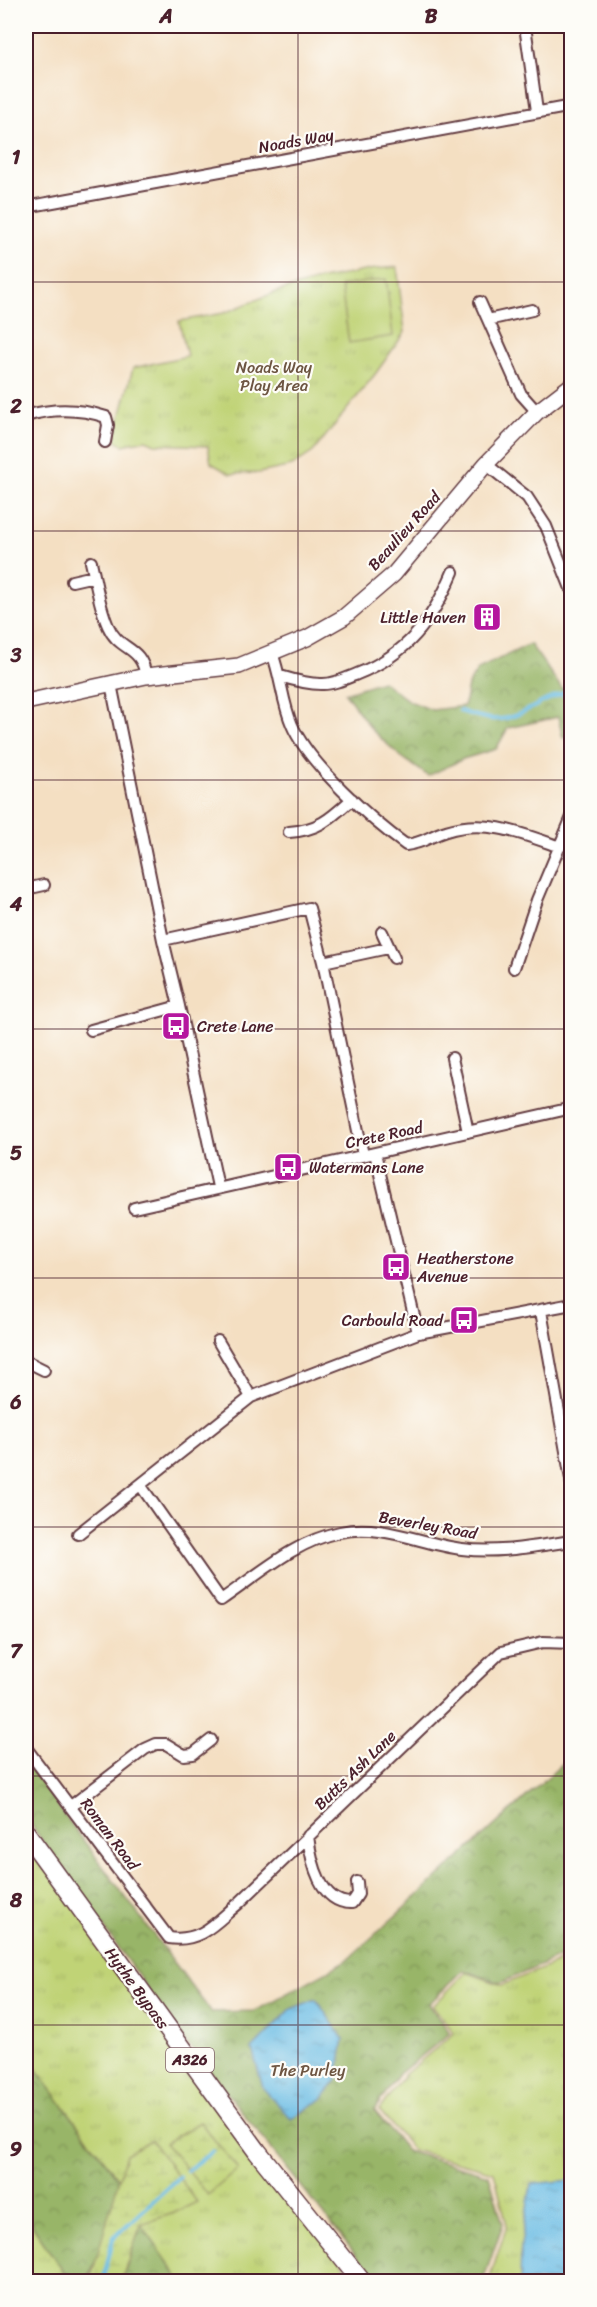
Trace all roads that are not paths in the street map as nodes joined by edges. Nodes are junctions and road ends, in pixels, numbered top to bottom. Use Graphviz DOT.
graph roads {
  1 [pos="525,26"];
  2 [pos="572,106"];
  3 [pos="537,111"];
  4 [pos="26,207"];
  5 [pos="480,302"];
  6 [pos="532,310"];
  7 [pos="488,320"];
  8 [pos="572,385"];
  9 [pos="537,412"];
  10 [pos="26,416"];
  11 [pos="105,442"];
  12 [pos="486,464"];
  13 [pos="91,562"];
  14 [pos="453,572"];
  15 [pos="94,576"];
  16 [pos="72,581"];
  17 [pos="572,591"];
  18 [pos="272,653"];
  19 [pos="146,676"];
  20 [pos="280,676"];
  21 [pos="111,684"];
  22 [pos="26,702"];
  23 [pos="352,799"];
  24 [pos="572,817"];
  25 [pos="289,832"];
  26 [pos="560,847"];
  27 [pos="44,885"];
  28 [pos="26,889"];
  29 [pos="382,932"];
  30 [pos="163,940"];
  31 [pos="388,948"];
  32 [pos="394,958"];
  33 [pos="323,962"];
  34 [pos="514,968"];
  35 [pos="179,1006"];
  36 [pos="91,1030"];
  37 [pos="452,1058"];
  38 [pos="572,1108"];
  39 [pos="468,1132"];
  40 [pos="375,1153"];
  41 [pos="363,1155"];
  42 [pos="218,1187"];
  43 [pos="134,1208"];
  44 [pos="572,1304"];
  45 [pos="541,1311"];
  46 [pos="418,1333"];
  47 [pos="218,1341"];
  48 [pos="26,1361"];
  49 [pos="44,1370"];
  50 [pos="251,1397"];
  51 [pos="572,1485"];
  52 [pos="141,1486"];
  53 [pos="78,1534"];
  54 [pos="572,1541"];
  55 [pos="572,1643"];
  56 [pos="212,1740"];
  57 [pos="26,1748"];
  58 [pos="71,1806"];
  59 [pos="26,1833"];
  60 [pos="308,1836"];
  61 [pos="357,1882"];
  62 [pos="169,1938"];
  63 [pos="362,2282"];
  1 -- 3 [label="street"];
  2 -- 3 [label="street, Noads Way"];
  3 -- 4 [label="street, Noads Way"];
  5 -- 7 [label="street"];
  6 -- 7 [label="street"];
  7 -- 9 [label="street"];
  8 -- 9 [label="street, Beaulieu Road"];
  9 -- 12 [label="street, Beaulieu Road"];
  10 -- 11 [label="street"];
  12 -- 17 [label="street"];
  12 -- 18 [label="street, Beaulieu Road"];
  13 -- 15 [label="street"];
  14 -- 20 [label="street"];
  15 -- 16 [label="street"];
  15 -- 19 [label="street"];
  18 -- 19 [label="street, Beaulieu Road"];
  18 -- 20 [label="street"];
  19 -- 21 [label="street, Beaulieu Road"];
  20 -- 23 [label="street"];
  21 -- 22 [label="street, Beaulieu Road"];
  21 -- 30 [label="street"];
  23 -- 25 [label="street"];
  23 -- 26 [label="street"];
  24 -- 26 [label="street"];
  26 -- 34 [label="street"];
  27 -- 28 [label="street"];
  29 -- 31 [label="street"];
  30 -- 33 [label="street"];
  30 -- 35 [label="street"];
  31 -- 32 [label="street"];
  31 -- 33 [label="street"];
  33 -- 41 [label="street"];
  35 -- 36 [label="street"];
  35 -- 42 [label="street"];
  37 -- 39 [label="street"];
  38 -- 39 [label="street, Crete Road"];
  39 -- 40 [label="street, Crete Road"];
  40 -- 41 [label="street, Crete Road"];
  40 -- 46 [label="street"];
  41 -- 42 [label="street, Crete Road"];
  42 -- 43 [label="street, Crete Road"];
  44 -- 45 [label="street"];
  45 -- 46 [label="street"];
  45 -- 51 [label="street"];
  46 -- 50 [label="street"];
  47 -- 50 [label="street"];
  48 -- 49 [label="street"];
  50 -- 52 [label="street"];
  52 -- 53 [label="street"];
  52 -- 54 [label="street, Beverley Road"];
  55 -- 60 [label="street, Butts Ash Lane"];
  56 -- 58 [label="street"];
  57 -- 58 [label="street, Roman Road"];
  58 -- 62 [label="street, Roman Road"];
  59 -- 63 [label="main road, Hythe Bypass / A326"];
  60 -- 61 [label="street"];
  60 -- 62 [label="street, Butts Ash Lane"];
}
